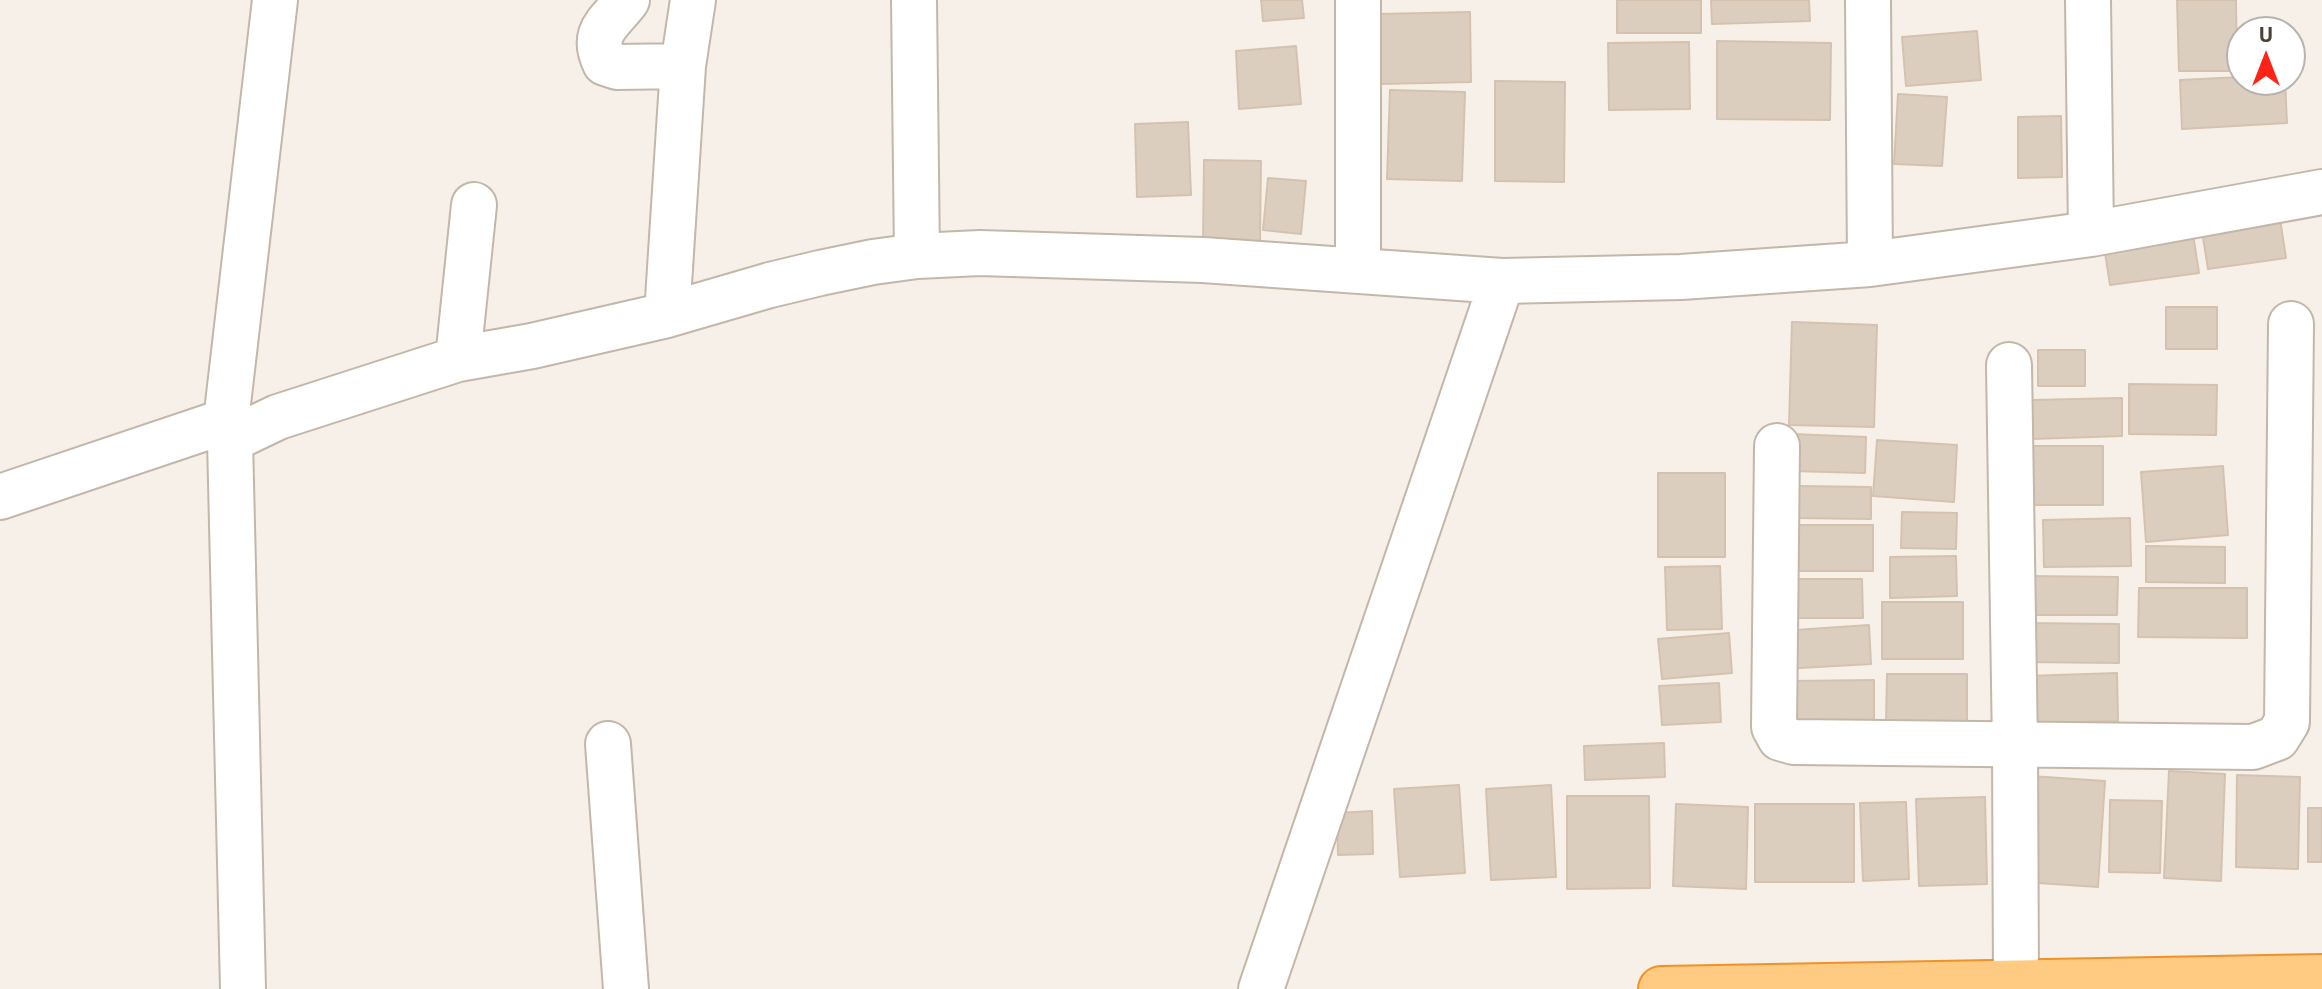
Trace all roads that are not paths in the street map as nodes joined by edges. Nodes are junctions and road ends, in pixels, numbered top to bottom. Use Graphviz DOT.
graph roads {
  1 [pos="275,0"];
  2 [pos="627,0"];
  3 [pos="693,0"];
  4 [pos="914,0"];
  5 [pos="1358,0"];
  6 [pos="1868,0"];
  7 [pos="2088,0"];
  8 [pos="683,66"];
  9 [pos="2322,192"];
  10 [pos="474,205"];
  11 [pos="2091,234"];
  12 [pos="917,256"];
  13 [pos="1870,264"];
  14 [pos="1358,271"];
  15 [pos="1502,281"];
  16 [pos="667,315"];
  17 [pos="2291,324"];
  18 [pos="458,359"];
  19 [pos="2009,365"];
  20 [pos="228,430"];
  21 [pos="1777,446"];
  22 [pos="0,497"];
  23 [pos="608,744"];
  24 [pos="2015,747"];
  25 [pos="2322,977"];
  26 [pos="2016,982"];
  27 [pos="243,989"];
  28 [pos="626,989"];
  29 [pos="1261,989"];
  30 [pos="1661,989"];
  1 -- 20 [label="street"];
  2 -- 8 [label="street"];
  3 -- 8 [label="street"];
  4 -- 12 [label="street"];
  5 -- 14 [label="street"];
  6 -- 13 [label="street"];
  7 -- 11 [label="street"];
  8 -- 16 [label="street"];
  9 -- 11 [label="street"];
  10 -- 18 [label="street"];
  11 -- 13 [label="street"];
  12 -- 14 [label="street"];
  12 -- 16 [label="street"];
  13 -- 15 [label="street"];
  14 -- 15 [label="street"];
  15 -- 29 [label="street"];
  16 -- 18 [label="street"];
  17 -- 24 [label="street"];
  18 -- 20 [label="street"];
  19 -- 24 [label="street"];
  20 -- 22 [label="street"];
  20 -- 27 [label="street"];
  21 -- 24 [label="street"];
  23 -- 28 [label="street"];
  24 -- 26 [label="street"];
  25 -- 26 [label="highway"];
  26 -- 30 [label="highway"];
}
